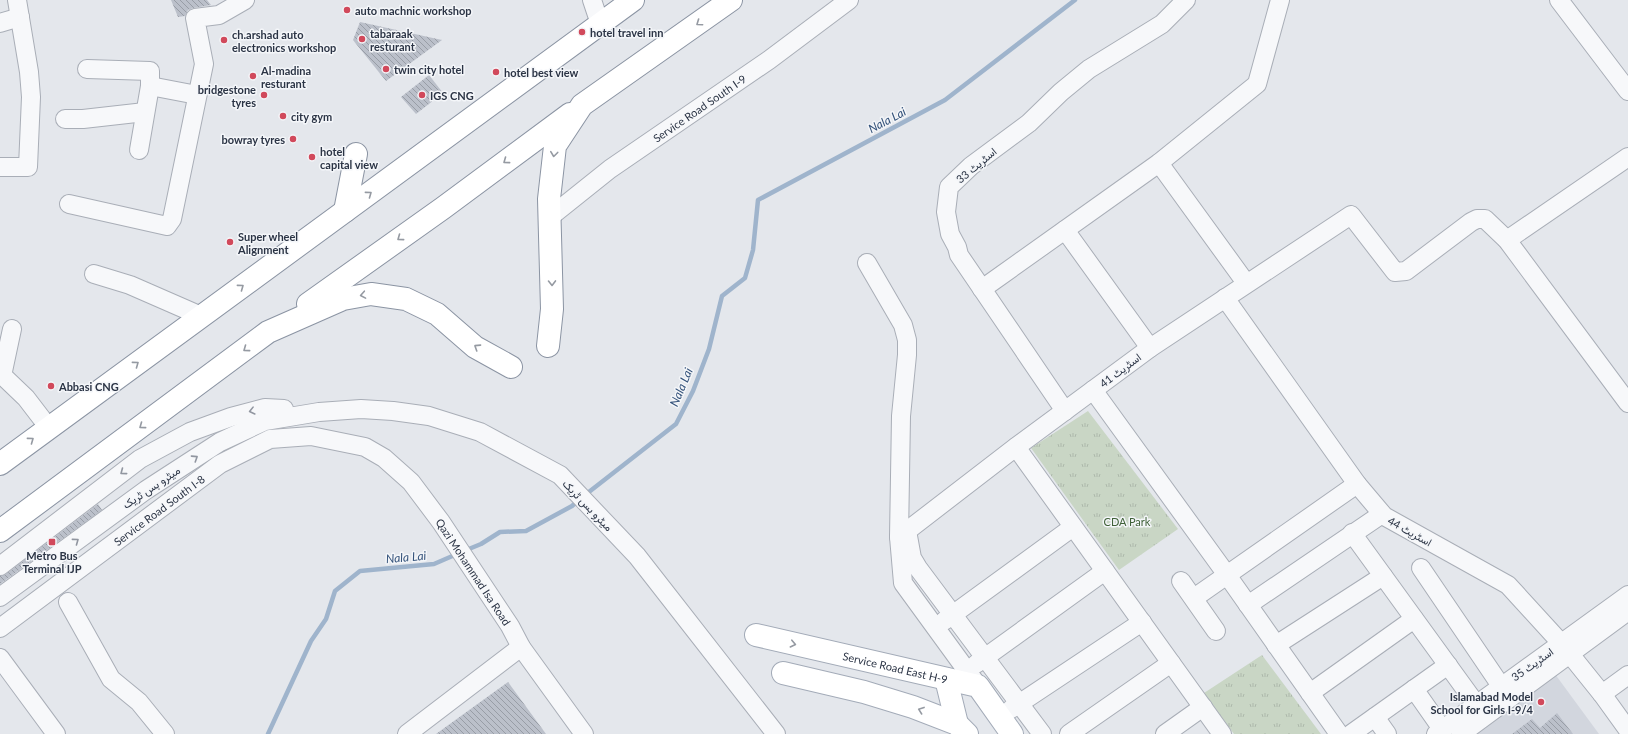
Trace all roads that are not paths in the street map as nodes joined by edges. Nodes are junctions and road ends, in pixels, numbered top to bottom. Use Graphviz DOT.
graph roads {
  1 [pos="245,0"];
  2 [pos="592,0"];
  3 [pos="633,0"];
  4 [pos="730,0"];
  5 [pos="849,0"];
  6 [pos="1186,0"];
  7 [pos="1280,0"];
  8 [pos="1559,0"];
  9 [pos="19,8"];
  10 [pos="0,23"];
  11 [pos="600,24"];
  12 [pos="87,68"];
  13 [pos="150,86"];
  14 [pos="1628,90"];
  15 [pos="197,94"];
  16 [pos="582,105"];
  17 [pos="145,112"];
  18 [pos="65,119"];
  19 [pos="139,150"];
  20 [pos="356,154"];
  21 [pos="1628,157"];
  22 [pos="1159,162"];
  23 [pos="0,167"];
  24 [pos="69,204"];
  25 [pos="345,211"];
  26 [pos="550,217"];
  27 [pos="1064,230"];
  28 [pos="1507,240"];
  29 [pos="867,263"];
  30 [pos="94,274"];
  31 [pos="1246,284"];
  32 [pos="982,289"];
  33 [pos="1225,298"];
  34 [pos="201,316"];
  35 [pos="12,330"];
  36 [pos="268,332"];
  37 [pos="548,346"];
  38 [pos="1150,348"];
  39 [pos="511,367"];
  40 [pos="1,375"];
  41 [pos="1093,390"];
  42 [pos="1628,403"];
  43 [pos="1065,411"];
  44 [pos="319,412"];
  45 [pos="48,428"];
  46 [pos="336,440"];
  47 [pos="1016,447"];
  48 [pos="0,464"];
  49 [pos="1357,484"];
  50 [pos="1382,514"];
  51 [pos="1073,527"];
  52 [pos="0,530"];
  53 [pos="1352,533"];
  54 [pos="903,534"];
  55 [pos="0,566"];
  56 [pos="1421,568"];
  57 [pos="1105,572"];
  58 [pos="1227,575"];
  59 [pos="1383,576"];
  60 [pos="1181,581"];
  61 [pos="1628,596"];
  62 [pos="0,597"];
  63 [pos="1194,598"];
  64 [pos="68,602"];
  65 [pos="1248,605"];
  66 [pos="1628,611"];
  67 [pos="953,614"];
  68 [pos="1414,619"];
  69 [pos="1142,622"];
  70 [pos="0,628"];
  71 [pos="935,629"];
  72 [pos="1216,631"];
  73 [pos="756,635"];
  74 [pos="1276,645"];
  75 [pos="521,647"];
  76 [pos="1565,649"];
  77 [pos="985,658"];
  78 [pos="1171,663"];
  79 [pos="1448,665"];
  80 [pos="3,669"];
  81 [pos="783,673"];
  82 [pos="1628,675"];
  83 [pos="972,678"];
  84 [pos="946,679"];
  85 [pos="1501,686"];
  86 [pos="1414,689"];
  87 [pos="1310,693"];
  88 [pos="1602,694"];
  89 [pos="1019,703"];
  90 [pos="1476,704"];
  91 [pos="1203,707"];
  92 [pos="1375,717"];
  93 [pos="1006,726"];
  94 [pos="962,729"];
  95 [pos="1628,730"];
  96 [pos="578,732"];
  97 [pos="1439,732"];
  98 [pos="56,734"];
  99 [pos="165,734"];
  100 [pos="407,734"];
  101 [pos="776,734"];
  102 [pos="1042,734"];
  103 [pos="1069,734"];
  104 [pos="1164,734"];
  105 [pos="1222,734"];
  106 [pos="1338,734"];
  107 [pos="1351,734"];
  108 [pos="1387,734"];
  109 [pos="1461,734"];
  1 -- 15 [label="street"];
  2 -- 11 [label="street"];
  3 -- 11 [label="main road"];
  4 -- 16 [label="main road, one-way"];
  5 -- 26 [label="street, Service Road South I-9"];
  6 -- 32 [label="street, اسٹریٹ 33"];
  7 -- 22 [label="street"];
  8 -- 14 [label="street"];
  9 -- 10 [label="street"];
  9 -- 23 [label="street"];
  25 -- 11 [label="main road, one-way"];
  12 -- 13 [label="street"];
  13 -- 15 [label="street"];
  13 -- 17 [label="street"];
  15 -- 24 [label="street"];
  16 -- 26 [label="main road, one-way"];
  16 -- 36 [label="main road, one-way"];
  17 -- 18 [label="street"];
  17 -- 19 [label="street"];
  20 -- 25 [label="main road"];
  21 -- 28 [label="street"];
  22 -- 27 [label="street"];
  22 -- 31 [label="street"];
  34 -- 25 [label="main road, one-way"];
  26 -- 37 [label="main road, one-way"];
  27 -- 32 [label="street"];
  27 -- 38 [label="street"];
  28 -- 31 [label="street, اسٹریٹ 41"];
  28 -- 42 [label="street"];
  29 -- 54 [label="street"];
  30 -- 34 [label="street"];
  31 -- 33 [label="street, اسٹریٹ 41"];
  32 -- 43 [label="street, اسٹریٹ 33"];
  33 -- 38 [label="street, اسٹریٹ 41"];
  33 -- 49 [label="street, اسٹریٹ 44"];
  45 -- 34 [label="main road, one-way"];
  35 -- 40 [label="street"];
  39 -- 36 [label="main road, one-way"];
  36 -- 52 [label="main road, one-way"];
  38 -- 41 [label="street, اسٹریٹ 41"];
  40 -- 45 [label="street"];
  41 -- 43 [label="street, اسٹریٹ 41"];
  41 -- 58 [label="street"];
  43 -- 47 [label="street, اسٹریٹ 41"];
  44 -- 55 [label="street, میٹرو بس ٹریک, one-way"];
  62 -- 44 [label="street, میٹرو بس ٹریک, one-way"];
  44 -- 101 [label="street, میٹرو بس ٹریک"];
  48 -- 45 [label="main road, one-way"];
  46 -- 70 [label="street, Service Road South I-8"];
  46 -- 75 [label="street, Qazi Mohammad Isa Road"];
  47 -- 51 [label="street"];
  47 -- 54 [label="street, اسٹریٹ 41"];
  49 -- 50 [label="street, اسٹریٹ 44"];
  49 -- 58 [label="street"];
  50 -- 53 [label="street"];
  50 -- 76 [label="street, اسٹریٹ 44"];
  51 -- 57 [label="street"];
  51 -- 67 [label="street"];
  53 -- 59 [label="street"];
  53 -- 65 [label="street"];
  54 -- 67 [label="street"];
  54 -- 71 [label="street"];
  56 -- 85 [label="street"];
  57 -- 69 [label="street"];
  57 -- 77 [label="street"];
  58 -- 63 [label="street"];
  58 -- 65 [label="street"];
  59 -- 68 [label="street"];
  59 -- 74 [label="street"];
  60 -- 63 [label="street"];
  61 -- 76 [label="street, اسٹریٹ 35"];
  63 -- 72 [label="street"];
  64 -- 99 [label="street"];
  65 -- 74 [label="street"];
  66 -- 76 [label="street"];
  67 -- 71 [label="street"];
  67 -- 77 [label="street"];
  68 -- 79 [label="street"];
  68 -- 87 [label="street"];
  69 -- 78 [label="street"];
  69 -- 89 [label="street"];
  71 -- 83 [label="street"];
  73 -- 84 [label="main road, Service Road East H-9, one-way"];
  74 -- 87 [label="street"];
  75 -- 96 [label="street, Qazi Mohammad Isa Road"];
  75 -- 100 [label="street"];
  76 -- 85 [label="street, اسٹریٹ 35"];
  76 -- 88 [label="street, اسٹریٹ 44"];
  76 -- 109 [label="street"];
  77 -- 83 [label="street"];
  77 -- 89 [label="street"];
  78 -- 91 [label="street"];
  78 -- 103 [label="street"];
  79 -- 86 [label="street"];
  79 -- 90 [label="street"];
  80 -- 98 [label="street"];
  94 -- 81 [label="main road, one-way"];
  82 -- 88 [label="street"];
  83 -- 84 [label="main road, Service Road East H-9"];
  83 -- 93 [label="main road"];
  84 -- 94 [label="main road"];
  85 -- 90 [label="street, اسٹریٹ 35"];
  86 -- 92 [label="street"];
  86 -- 97 [label="street"];
  87 -- 106 [label="street"];
  88 -- 95 [label="street, اسٹریٹ 44"];
  89 -- 93 [label="street"];
  89 -- 102 [label="street"];
  90 -- 97 [label="street, اسٹریٹ 35"];
  91 -- 104 [label="street"];
  91 -- 105 [label="street"];
  92 -- 107 [label="street"];
  92 -- 108 [label="street"];
}
